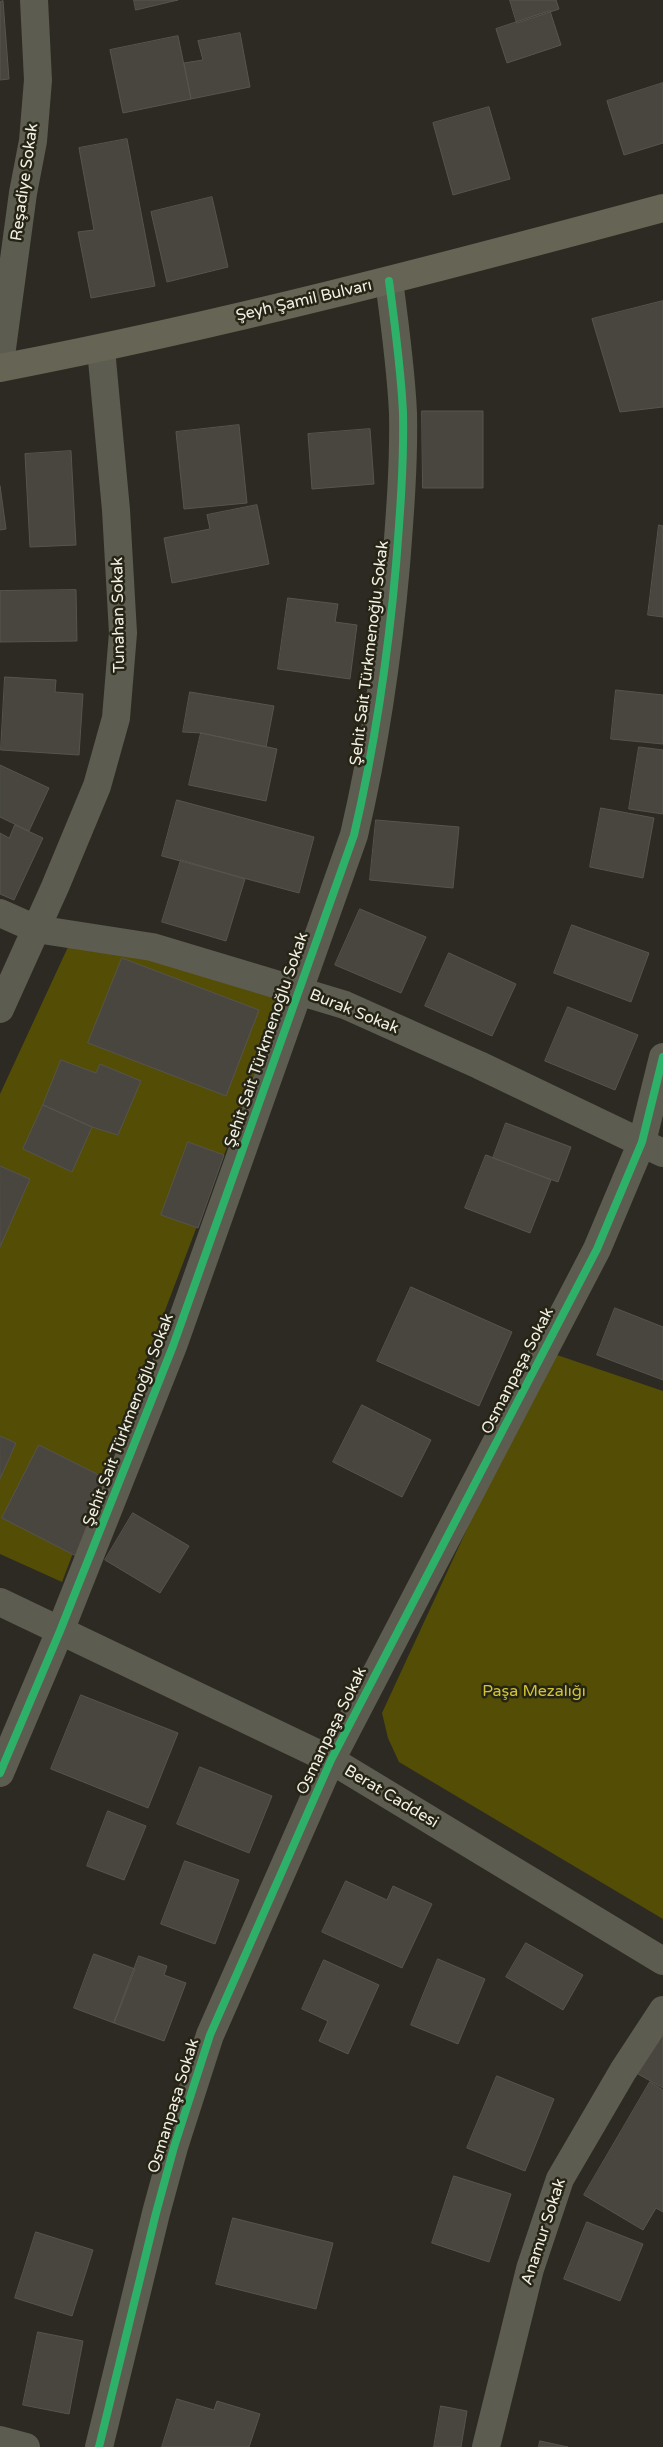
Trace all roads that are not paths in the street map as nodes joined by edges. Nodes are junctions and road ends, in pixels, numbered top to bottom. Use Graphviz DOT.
graph roads {
  1 [pos="34,0"];
  2 [pos="663,208"];
  3 [pos="390,281"];
  4 [pos="101,349"];
  5 [pos="0,363"];
  6 [pos="0,368"];
  7 [pos="0,913"];
  8 [pos="36,930"];
  9 [pos="300,990"];
  10 [pos="0,1010"];
  11 [pos="663,1057"];
  12 [pos="652,1147"];
  13 [pos="0,1602"];
  14 [pos="60,1631"];
  15 [pos="331,1760"];
  16 [pos="0,1773"];
  17 [pos="663,1961"];
  18 [pos="663,2010"];
  19 [pos="0,2440"];
  20 [pos="26,2447"];
  21 [pos="99,2447"];
  22 [pos="486,2447"];
  1 -- 5 [label="street, Reşadiye Sokak"];
  2 -- 3 [label="main road, Şeyh Şamil Bulvarı"];
  3 -- 4 [label="main road, Şeyh Şamil Bulvarı"];
  3 -- 9 [label="street, Şehit Sait Türkmenoğlu Sokak"];
  4 -- 6 [label="main road, Şeyh Şamil Bulvarı"];
  4 -- 8 [label="street, Tunahan Sokak"];
  7 -- 8 [label="street, Burak Sokak"];
  8 -- 9 [label="street, Burak Sokak"];
  8 -- 10 [label="street, Tunahan Sokak"];
  9 -- 12 [label="street, Burak Sokak"];
  9 -- 14 [label="street, Şehit Sait Türkmenoğlu Sokak"];
  11 -- 12 [label="street, Osmanpaşa Sokak"];
  12 -- 15 [label="street, Osmanpaşa Sokak"];
  13 -- 14 [label="street, Berat Caddesi"];
  14 -- 15 [label="street, Berat Caddesi"];
  14 -- 16 [label="street, Şehit Sait Türkmenoğlu Sokak"];
  15 -- 17 [label="street, Berat Caddesi"];
  15 -- 21 [label="street, Osmanpaşa Sokak"];
  18 -- 22 [label="street, Anamur Sokak"];
  19 -- 20 [label="street"];
}
